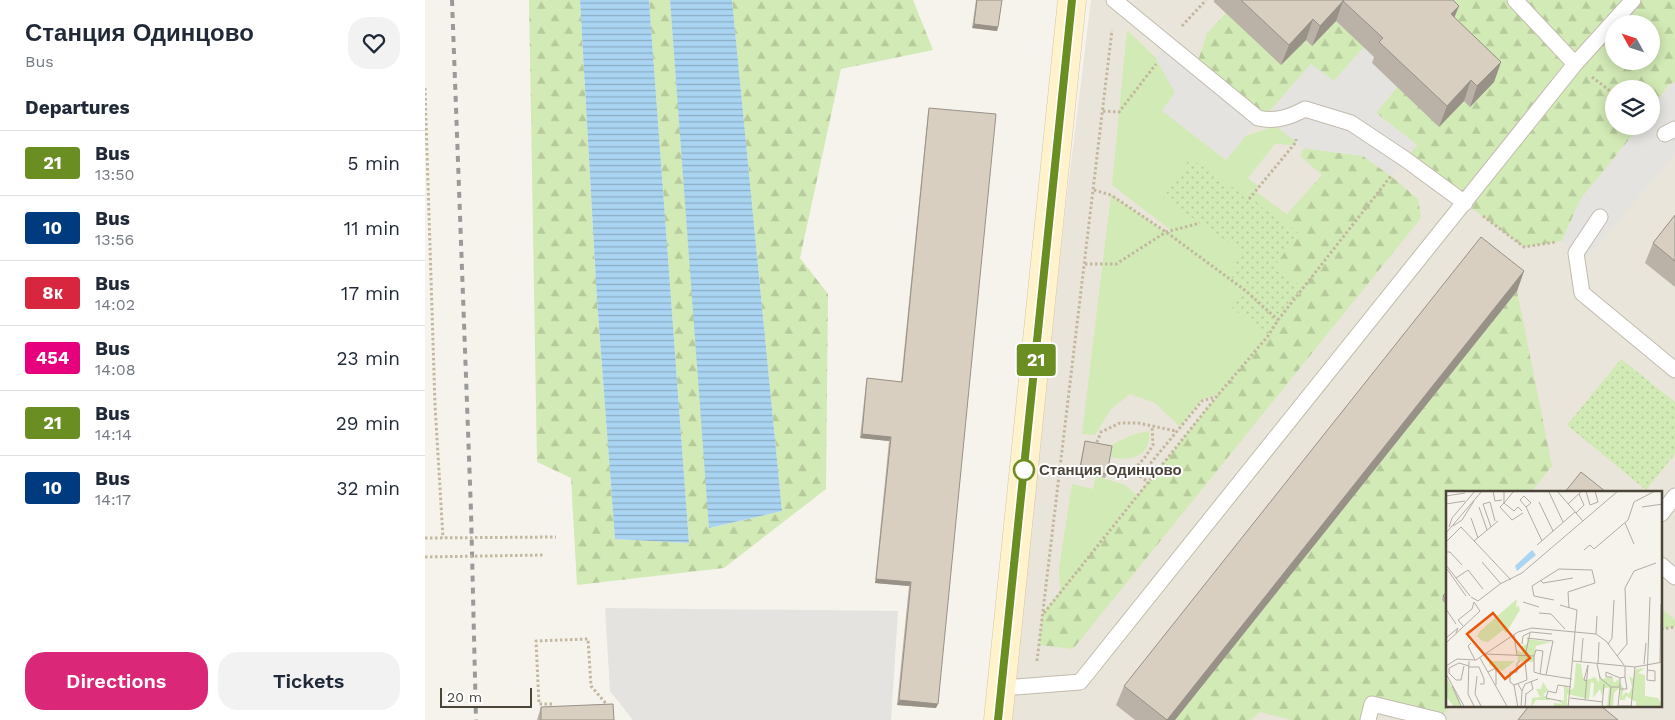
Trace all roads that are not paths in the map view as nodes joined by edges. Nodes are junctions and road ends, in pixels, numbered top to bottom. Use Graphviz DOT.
graph roads {
  1 [pos="1073,0"];
  2 [pos="1115,0"];
  3 [pos="1515,0"];
  4 [pos="1633,0"];
  5 [pos="1575,64"];
  6 [pos="1465,202"];
  7 [pos="1600,216"];
  8 [pos="1675,370"];
  9 [pos="1675,496"];
  10 [pos="1663,511"];
  11 [pos="1663,567"];
  12 [pos="1675,577"];
  13 [pos="1002,688"];
  14 [pos="998,720"];
  15 [pos="1368,720"];
  16 [pos="1438,720"];
  1 -- 13 [label="street"];
  2 -- 6 [label="lane"];
  3 -- 5 [label="lane"];
  4 -- 5 [label="lane"];
  5 -- 6 [label="lane"];
  6 -- 13 [label="lane"];
  7 -- 8 [label="lane"];
  9 -- 10 [label="lane"];
  11 -- 12 [label="lane"];
  13 -- 14 [label="street"];
  15 -- 16 [label="lane"];
}
